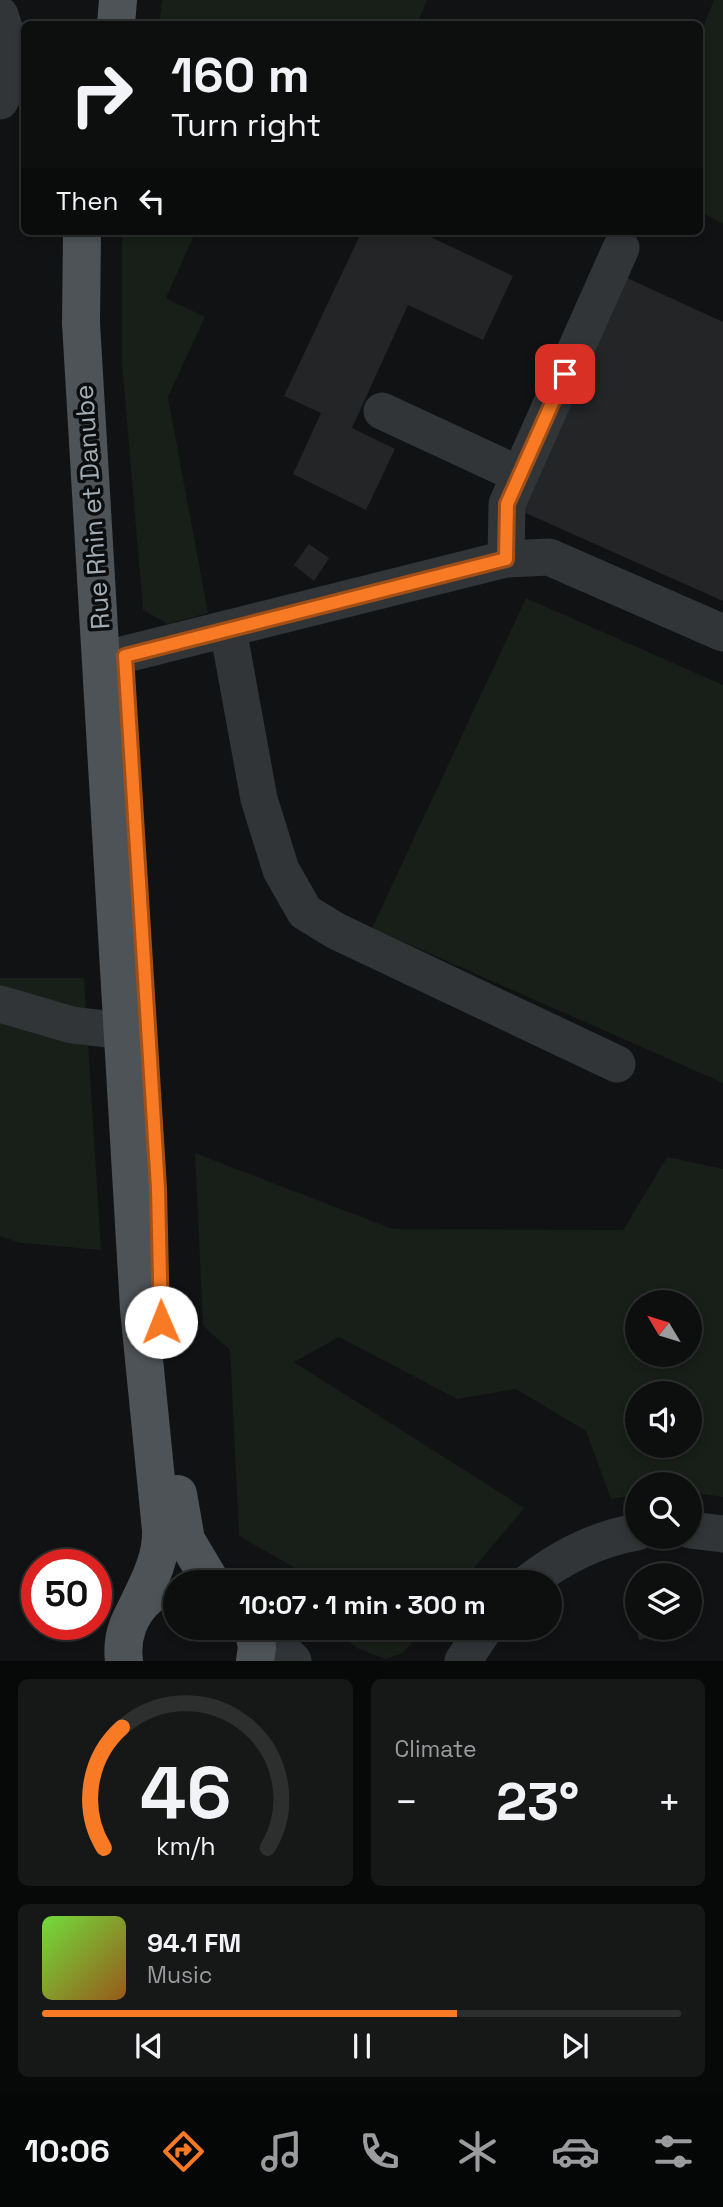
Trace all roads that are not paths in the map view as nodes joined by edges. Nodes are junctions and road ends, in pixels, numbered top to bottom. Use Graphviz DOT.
graph roads {
  1 [pos="95,0"];
  2 [pos="118,0"];
  3 [pos="125,0"];
  4 [pos="0,15"];
  5 [pos="93,21"];
  6 [pos="116,21"];
  7 [pos="117,21"];
  8 [pos="0,101"];
  9 [pos="82,235"];
  10 [pos="104,235"];
  11 [pos="621,248"];
  12 [pos="383,411"];
  13 [pos="520,475"];
  14 [pos="506,559"];
  15 [pos="228,629"];
  16 [pos="723,633"];
  17 [pos="113,658"];
  18 [pos="0,1004"];
  19 [pos="123,1031"];
  20 [pos="617,1064"];
  21 [pos="702,1531"];
  22 [pos="723,1534"];
  23 [pos="625,1535"];
  24 [pos="204,1570"];
  25 [pos="546,1570"];
  26 [pos="163,1589"];
  27 [pos="133,1615"];
  28 [pos="256,1640"];
  29 [pos="273,1640"];
  30 [pos="477,1640"];
  31 [pos="124,1661"];
  32 [pos="255,1661"];
  33 [pos="293,1661"];
  34 [pos="463,1661"];
  1 -- 5 [label="main road"];
  2 -- 6 [label="main road"];
  3 -- 7 [label="street"];
  4 -- 8 [label="street"];
  9 -- 17 [label="main road, Rue Rhin et Danube"];
  10 -- 17 [label="main road, Rue Rhin et Danube"];
  11 -- 13 [label="street"];
  12 -- 13 [label="street"];
  13 -- 14 [label="street"];
  14 -- 15 [label="street"];
  14 -- 16 [label="street"];
  15 -- 17 [label="street"];
  15 -- 20 [label="street"];
  17 -- 19 [label="main road, Rue Rhin et Danube"];
  17 -- 24 [label="main road, Rue Rhin et Danube"];
  18 -- 19 [label="street"];
  19 -- 27 [label="main road, Rue Rhin et Danube"];
  21 -- 22 [label="street"];
  23 -- 25 [label="street"];
  26 -- 27 [label="main road"];
  27 -- 31 [label="main road, Rue Rhin et Danube"];
  28 -- 32 [label="main road"];
  29 -- 33 [label="street"];
  30 -- 34 [label="street"];
}
